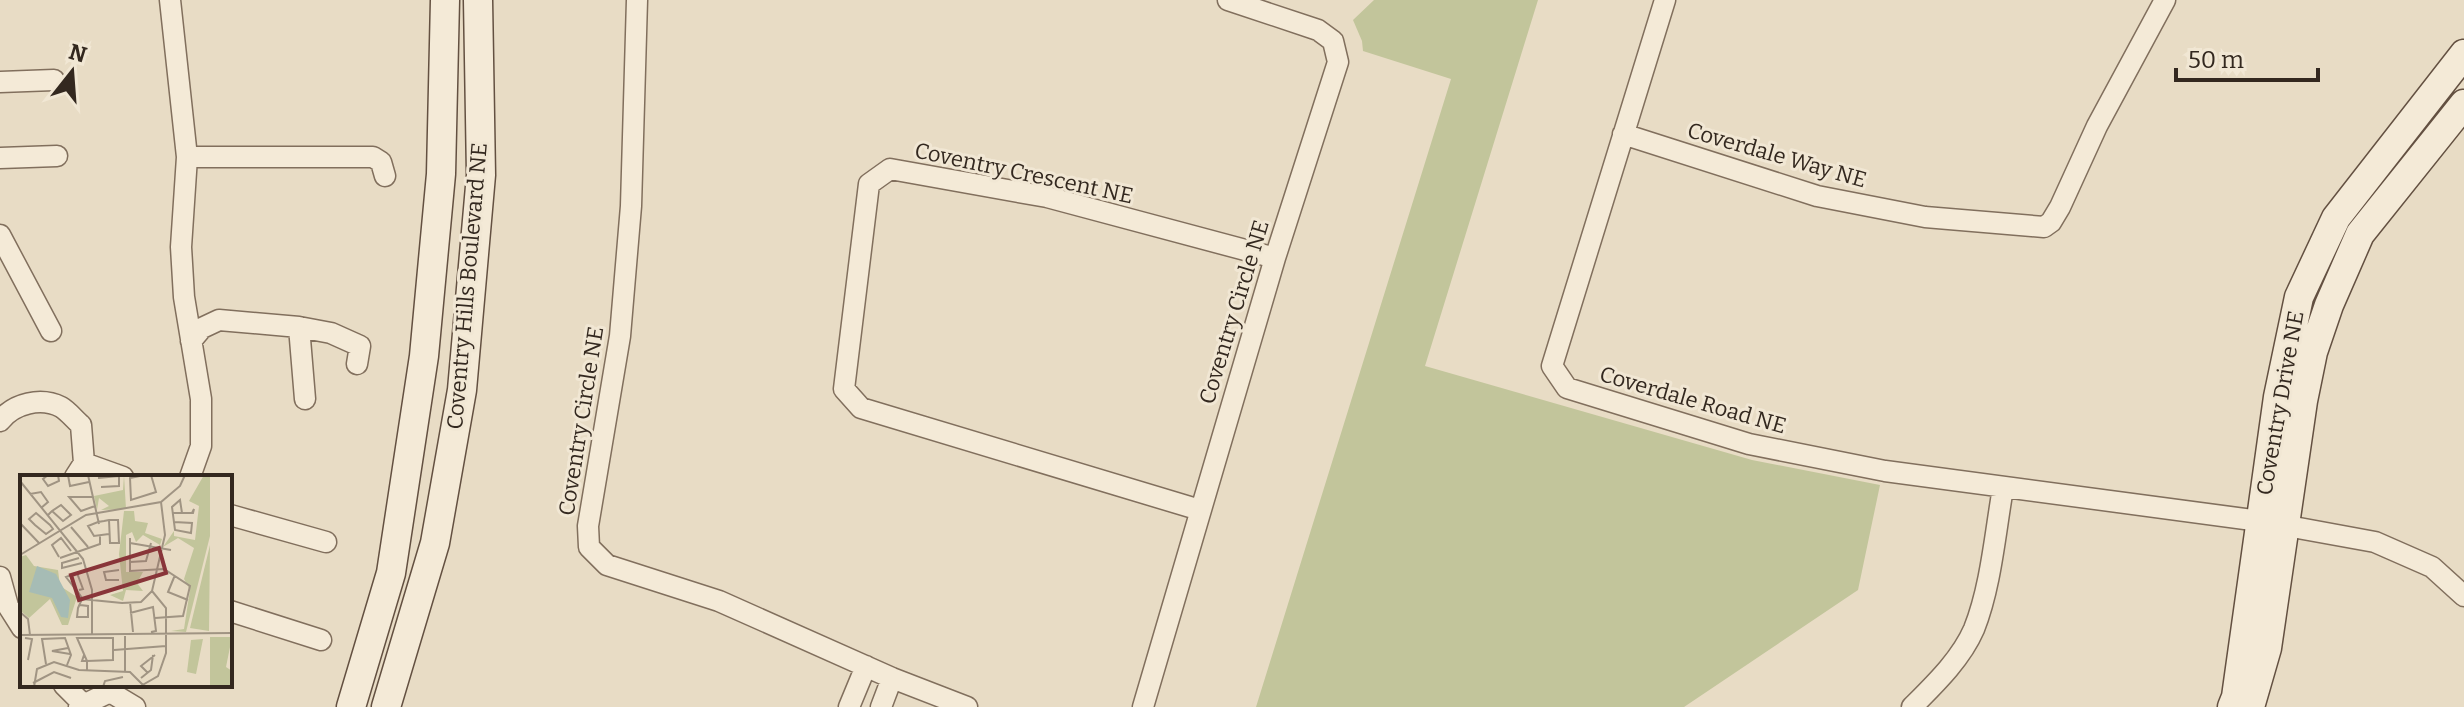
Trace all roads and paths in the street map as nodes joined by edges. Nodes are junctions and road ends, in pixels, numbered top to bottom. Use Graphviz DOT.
graph roads {
  1 [pos="170,0"];
  2 [pos="445,0"];
  3 [pos="478,0"];
  4 [pos="637,0"];
  5 [pos="1228,0"];
  6 [pos="1665,0"];
  7 [pos="2165,0"];
  8 [pos="2464,54"];
  9 [pos="54,80"];
  10 [pos="0,82"];
  11 [pos="2464,104"];
  12 [pos="1623,134"];
  13 [pos="57,156"];
  14 [pos="187,157"];
  15 [pos="0,158"];
  16 [pos="385,176"];
  17 [pos="0,235"];
  18 [pos="1275,258"];
  19 [pos="299,327"];
  20 [pos="51,331"];
  21 [pos="191,341"];
  22 [pos="357,364"];
  23 [pos="305,399"];
  24 [pos="2,414"];
  25 [pos="79,470"];
  26 [pos="110,475"];
  27 [pos="191,475"];
  28 [pos="2003,488"];
  29 [pos="1200,510"];
  30 [pos="232,516"];
  31 [pos="2272,523"];
  32 [pos="326,542"];
  33 [pos="0,577"];
  34 [pos="2464,596"];
  35 [pos="232,612"];
  36 [pos="20,625"];
  37 [pos="321,640"];
  38 [pos="866,666"];
  39 [pos="892,678"];
  40 [pos="360,680"];
  41 [pos="66,687"];
  42 [pos="106,695"];
  43 [pos="82,706"];
  44 [pos="135,707"];
  45 [pos="334,707"];
  46 [pos="351,707"];
  47 [pos="386,707"];
  48 [pos="849,707"];
  49 [pos="881,707"];
  50 [pos="967,707"];
  51 [pos="1143,707"];
  52 [pos="1912,707"];
  53 [pos="2232,707"];
  54 [pos="2250,707"];
  1 -- 14 [label="street"];
  2 -- 40 [label="street, Coventry Hills Boulevard NE"];
  3 -- 47 [label="street, Coventry Hills Boulevard NE"];
  4 -- 38 [label="street, Coventry Circle NE"];
  5 -- 18 [label="street, Coventry Circle NE"];
  6 -- 12 [label="street, Coverdale Road NE"];
  7 -- 12 [label="street, Coverdale Way NE"];
  8 -- 31 [label="street, Coventry Drive NE"];
  9 -- 10 [label="street"];
  11 -- 31 [label="street, Coventry Drive NE"];
  12 -- 28 [label="street, Coverdale Road NE"];
  13 -- 15 [label="street"];
  14 -- 16 [label="street"];
  14 -- 21 [label="street"];
  17 -- 20 [label="street"];
  18 -- 29 [label="street, Coventry Circle NE"];
  18 -- 29 [label="street, Coventry Crescent NE"];
  19 -- 21 [label="street"];
  19 -- 22 [label="street"];
  19 -- 23 [label="street"];
  21 -- 27 [label="street"];
  24 -- 25 [label="street"];
  25 -- 26 [label="street"];
  28 -- 31 [label="street, Coverdale Road NE"];
  28 -- 52 [label="street"];
  29 -- 51 [label="street, Coventry Circle NE"];
  30 -- 32 [label="street"];
  31 -- 34 [label="street, Coverdale Road NE"];
  31 -- 53 [label="street, Coventry Drive NE"];
  31 -- 54 [label="street, Coventry Drive NE"];
  33 -- 36 [label="street"];
  35 -- 37 [label="street"];
  38 -- 39 [label="street, Coventry Circle NE"];
  38 -- 48 [label="street"];
  39 -- 49 [label="street"];
  39 -- 50 [label="street, Coventry Circle NE"];
  40 -- 45 [label="street"];
  40 -- 46 [label="street, Coventry Hills Boulevard NE"];
  41 -- 43 [label="street"];
  42 -- 43 [label="street"];
  42 -- 44 [label="street"];
}
